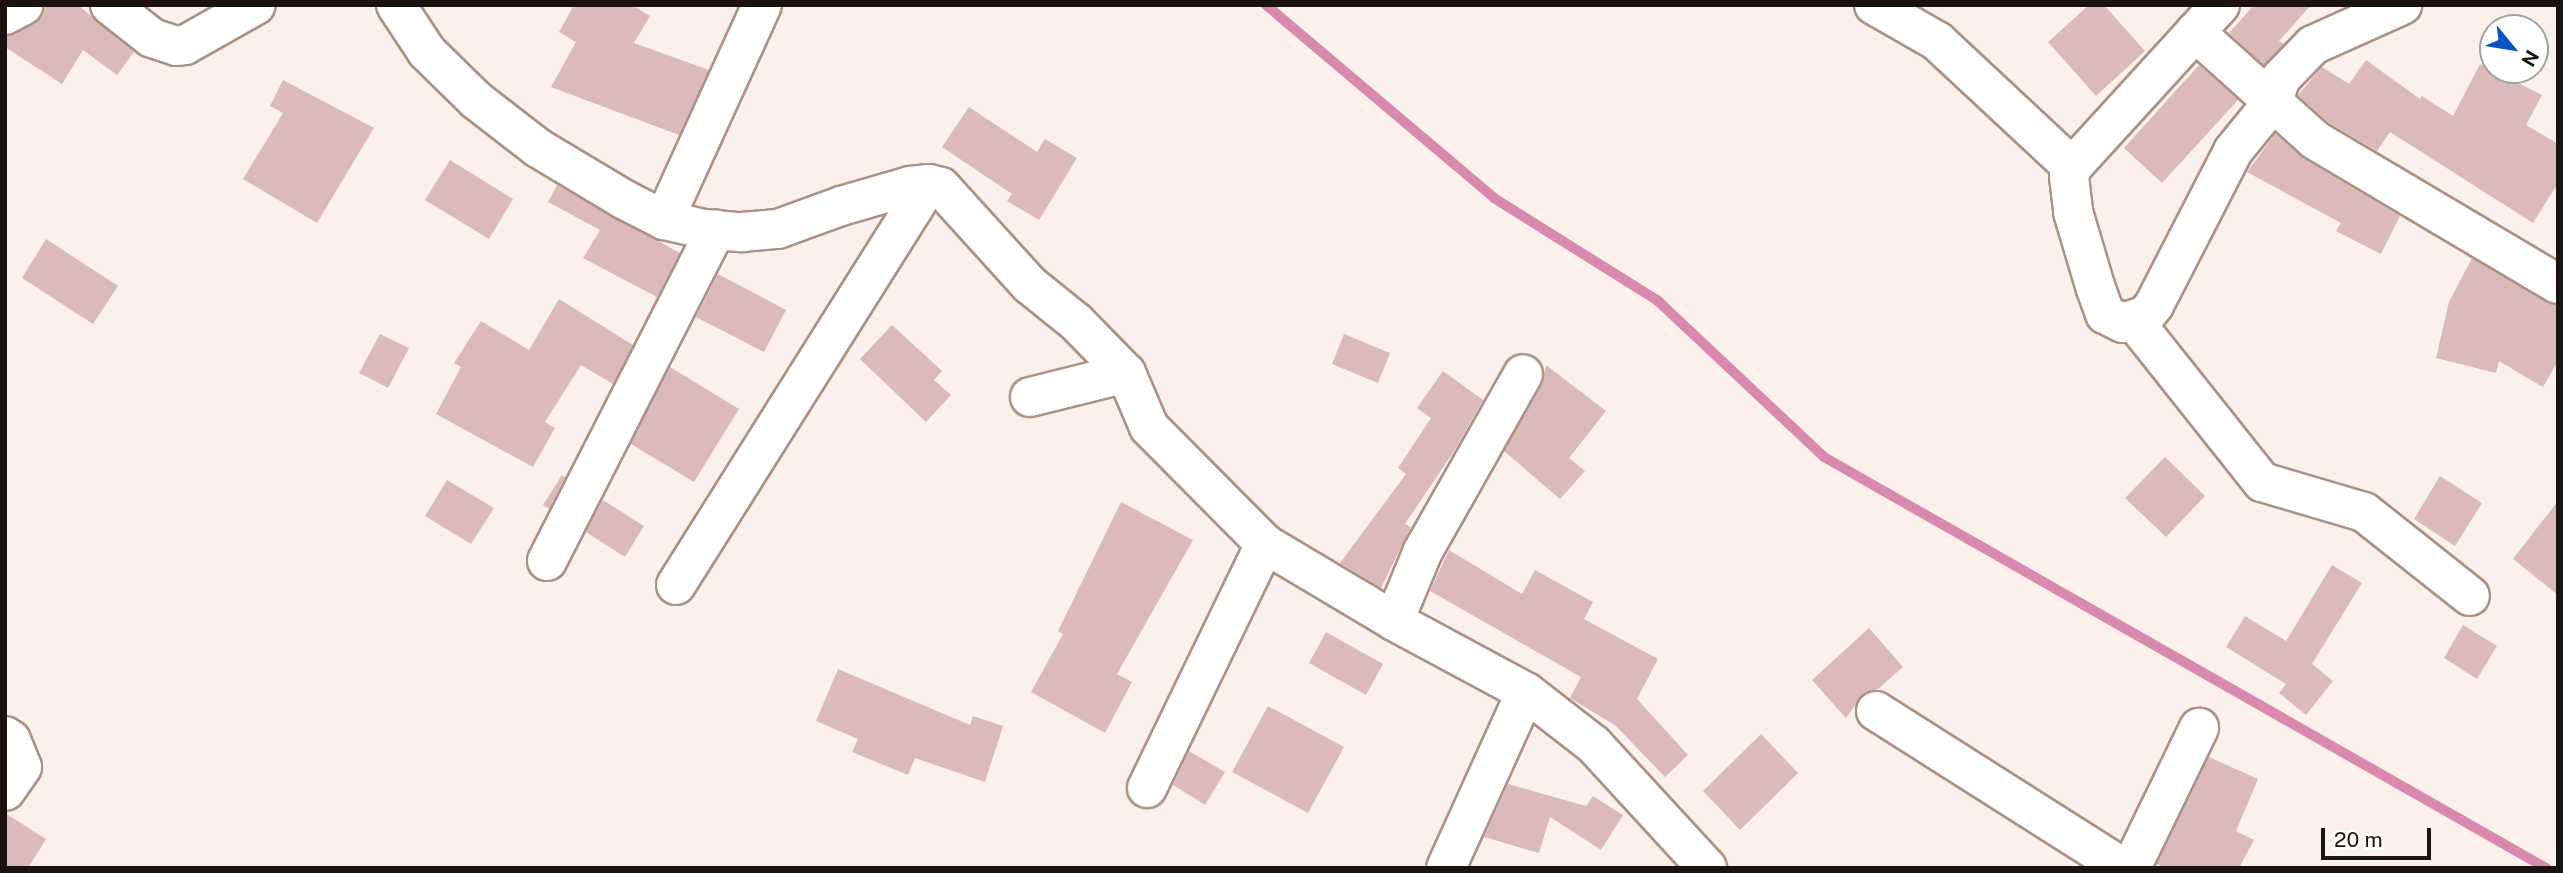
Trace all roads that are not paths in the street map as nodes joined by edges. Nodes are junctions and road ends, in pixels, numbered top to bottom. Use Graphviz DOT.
graph roads {
  1 [pos="24,5"];
  2 [pos="110,5"];
  3 [pos="256,5"];
  4 [pos="396,5"];
  5 [pos="762,5"];
  6 [pos="1874,5"];
  7 [pos="2402,5"];
  8 [pos="5,15"];
  9 [pos="2207,19"];
  10 [pos="2273,102"];
  11 [pos="2072,167"];
  12 [pos="929,184"];
  13 [pos="664,220"];
  14 [pos="716,230"];
  15 [pos="2558,284"];
  16 [pos="2134,321"];
  17 [pos="1126,373"];
  18 [pos="1523,374"];
  19 [pos="1030,397"];
  20 [pos="1265,544"];
  21 [pos="547,561"];
  22 [pos="676,585"];
  23 [pos="2470,596"];
  24 [pos="1394,621"];
  25 [pos="1526,692"];
  26 [pos="1876,711"];
  27 [pos="2199,727"];
  28 [pos="5,736"];
  29 [pos="1147,788"];
  30 [pos="5,791"];
  31 [pos="1446,868"];
  32 [pos="1707,868"];
  33 [pos="2123,868"];
  34 [pos="2131,868"];
  1 -- 8 [label="street"];
  2 -- 3 [label="street"];
  4 -- 13 [label="street"];
  5 -- 13 [label="street"];
  6 -- 11 [label="street"];
  7 -- 10 [label="street"];
  9 -- 10 [label="street"];
  9 -- 11 [label="street"];
  10 -- 15 [label="street"];
  10 -- 16 [label="street"];
  11 -- 16 [label="street"];
  12 -- 14 [label="street"];
  12 -- 17 [label="street"];
  12 -- 22 [label="street"];
  13 -- 14 [label="street"];
  14 -- 21 [label="street"];
  16 -- 23 [label="street"];
  17 -- 19 [label="street"];
  17 -- 20 [label="street"];
  18 -- 24 [label="street"];
  20 -- 24 [label="street"];
  20 -- 29 [label="street"];
  24 -- 25 [label="street"];
  25 -- 31 [label="street"];
  25 -- 32 [label="street"];
  26 -- 33 [label="street"];
  27 -- 34 [label="street"];
  28 -- 30 [label="street"];
}
